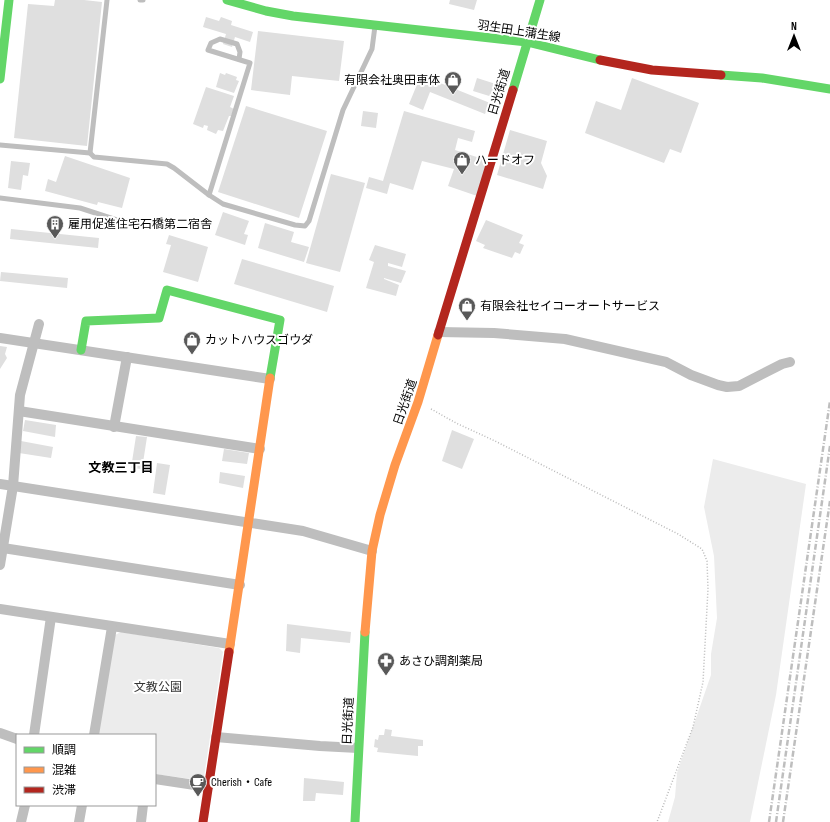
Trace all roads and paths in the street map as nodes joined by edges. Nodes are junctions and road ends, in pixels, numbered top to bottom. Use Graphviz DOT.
graph roads {
  1 [pos="9,0"];
  2 [pos="107,0"];
  3 [pos="140,0"];
  4 [pos="143,0"];
  5 [pos="540,0"];
  6 [pos="233,1"];
  7 [pos="375,26"];
  8 [pos="527,42"];
  9 [pos="239,59"];
  10 [pos="0,79"];
  11 [pos="830,89"];
  12 [pos="0,145"];
  13 [pos="90,153"];
  14 [pos="209,195"];
  15 [pos="0,198"];
  16 [pos="123,222"];
  17 [pos="39,324"];
  18 [pos="439,332"];
  19 [pos="0,338"];
  20 [pos="34,343"];
  21 [pos="81,350"];
  22 [pos="127,357"];
  23 [pos="790,362"];
  24 [pos="270,379"];
  25 [pos="418,402"];
  26 [pos="19,411"];
  27 [pos="114,427"];
  28 [pos="260,449"];
  29 [pos="0,484"];
  30 [pos="13,486"];
  31 [pos="249,522"];
  32 [pos="3,548"];
  33 [pos="372,551"];
  34 [pos="0,565"];
  35 [pos="240,585"];
  36 [pos="0,609"];
  37 [pos="51,617"];
  38 [pos="112,627"];
  39 [pos="230,644"];
  40 [pos="0,733"];
  41 [pos="34,734"];
  42 [pos="94,734"];
  43 [pos="216,737"];
  44 [pos="16,739"];
  45 [pos="358,748"];
  46 [pos="156,779"];
  47 [pos="208,787"];
  48 [pos="25,806"];
  49 [pos="82,806"];
  50 [pos="143,806"];
  51 [pos="21,822"];
  52 [pos="79,822"];
  53 [pos="141,822"];
  54 [pos="203,822"];
  55 [pos="355,822"];
  56 [pos="657,822"];
  1 -- 10 [label="main road"];
  2 -- 13 [label="lane"];
  3 -- 4 [label="lane"];
  5 -- 8 [label="main road, 日光街道"];
  6 -- 7 [label="main road, 羽生田上蒲生線"];
  7 -- 8 [label="main road, 羽生田上蒲生線"];
  7 -- 14 [label="lane"];
  8 -- 11 [label="main road, 羽生田上蒲生線"];
  8 -- 18 [label="main road, 日光街道"];
  9 -- 9 [label="lane"];
  9 -- 14 [label="lane"];
  12 -- 13 [label="lane"];
  13 -- 14 [label="lane"];
  15 -- 16 [label="lane"];
  17 -- 20 [label="street"];
  18 -- 23 [label="street"];
  18 -- 25 [label="main road, 日光街道"];
  19 -- 20 [label="street"];
  20 -- 21 [label="street"];
  20 -- 26 [label="street"];
  21 -- 22 [label="street"];
  21 -- 24 [label="main road"];
  22 -- 24 [label="street"];
  22 -- 27 [label="street"];
  24 -- 28 [label="main road"];
  25 -- 33 [label="main road, 日光街道"];
  25 -- 56 [label="path"];
  26 -- 27 [label="street"];
  26 -- 30 [label="street"];
  27 -- 28 [label="street"];
  28 -- 31 [label="main road"];
  29 -- 30 [label="street"];
  30 -- 31 [label="street"];
  30 -- 32 [label="street"];
  31 -- 33 [label="street"];
  31 -- 35 [label="main road"];
  32 -- 34 [label="street"];
  32 -- 35 [label="street"];
  33 -- 45 [label="main road, 日光街道"];
  35 -- 39 [label="main road"];
  36 -- 37 [label="street"];
  37 -- 38 [label="street"];
  37 -- 41 [label="street"];
  38 -- 39 [label="street"];
  38 -- 42 [label="street"];
  39 -- 43 [label="main road"];
  40 -- 44 [label="street"];
  43 -- 45 [label="street"];
  43 -- 47 [label="main road"];
  45 -- 55 [label="main road, 日光街道"];
  46 -- 47 [label="street"];
  47 -- 54 [label="main road"];
  48 -- 51 [label="street"];
  49 -- 52 [label="street"];
  50 -- 53 [label="street"];
}
